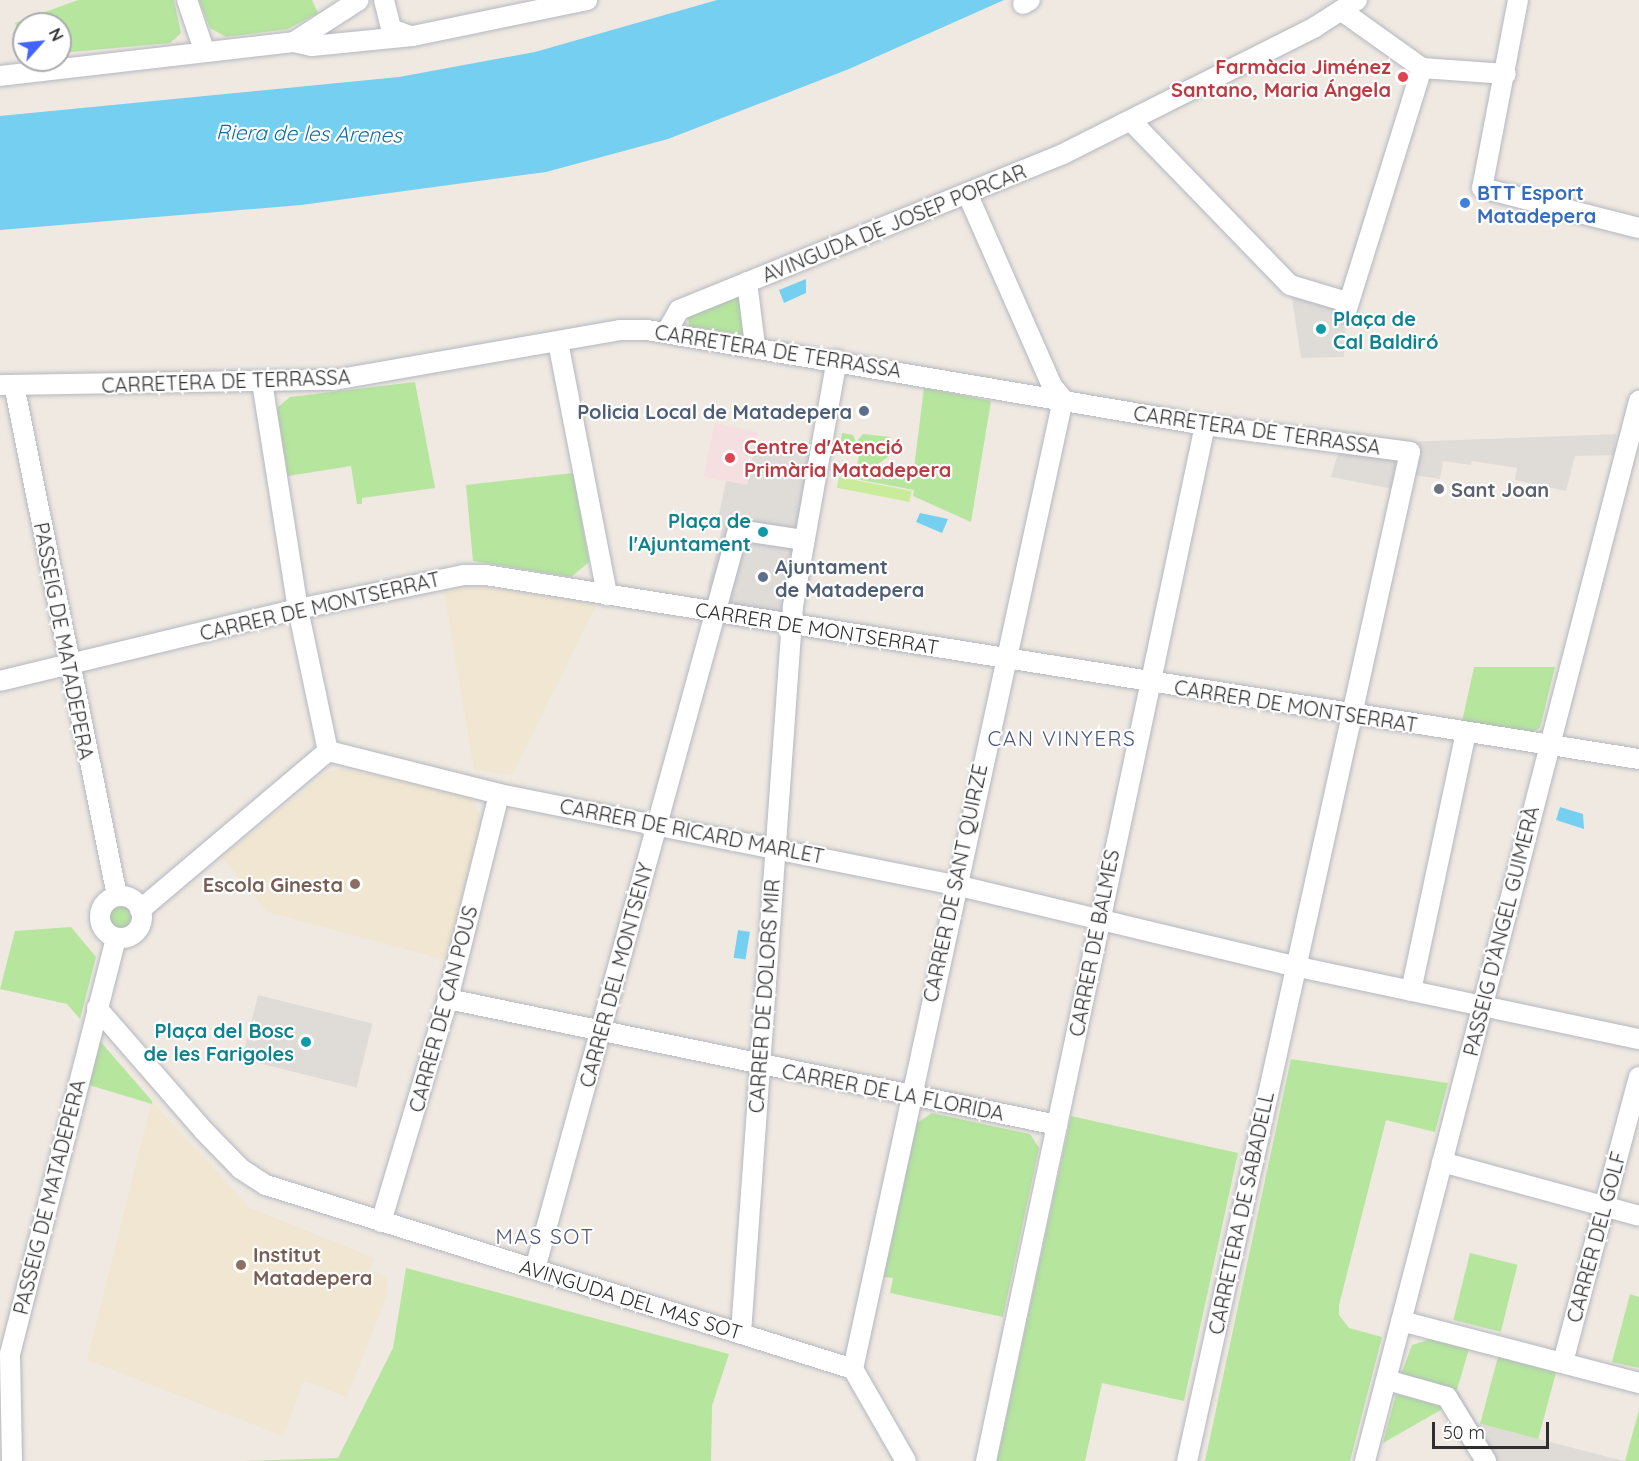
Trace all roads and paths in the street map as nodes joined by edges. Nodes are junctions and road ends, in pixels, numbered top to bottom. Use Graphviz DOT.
graph roads {
  1 [pos="188,0"];
  2 [pos="360,0"];
  3 [pos="384,0"];
  4 [pos="587,0"];
  5 [pos="1518,0"];
  6 [pos="1350,5"];
  7 [pos="413,36"];
  8 [pos="294,42"];
  9 [pos="204,50"];
  10 [pos="1422,68"];
  11 [pos="1506,74"];
  12 [pos="0,76"];
  13 [pos="1131,121"];
  14 [pos="967,193"];
  15 [pos="1639,228"];
  16 [pos="747,282"];
  17 [pos="667,331"];
  18 [pos="558,342"];
  19 [pos="755,345"];
  20 [pos="837,360"];
  21 [pos="262,382"];
  22 [pos="7,385"];
  23 [pos="1063,399"];
  24 [pos="1639,401"];
  25 [pos="1205,425"];
  26 [pos="1634,444"];
  27 [pos="1410,452"];
  28 [pos="804,540"];
  29 [pos="607,595"];
  30 [pos="298,609"];
  31 [pos="713,611"];
  32 [pos="792,623"];
  33 [pos="1003,658"];
  34 [pos="69,664"];
  35 [pos="0,681"];
  36 [pos="1148,681"];
  37 [pos="1348,716"];
  38 [pos="1466,733"];
  39 [pos="1548,745"];
  40 [pos="328,751"];
  41 [pos="1639,759"];
  42 [pos="499,794"];
  43 [pos="656,823"];
  44 [pos="775,847"];
  45 [pos="956,885"];
  46 [pos="117,896"];
  47 [pos="140,910"];
  48 [pos="1098,917"];
  49 [pos="116,938"];
  50 [pos="1296,966"];
  51 [pos="1411,991"];
  52 [pos="448,999"];
  53 [pos="1480,1005"];
  54 [pos="97,1008"];
  55 [pos="601,1031"];
  56 [pos="1639,1040"];
  57 [pos="759,1065"];
  58 [pos="1639,1077"];
  59 [pos="909,1096"];
  60 [pos="1057,1125"];
  61 [pos="1442,1162"];
  62 [pos="1603,1206"];
  63 [pos="1639,1216"];
  64 [pos="381,1222"];
  65 [pos="535,1269"];
  66 [pos="1401,1321"];
  67 [pos="741,1333"];
  68 [pos="5,1355"];
  69 [pos="1563,1362"];
  70 [pos="853,1369"];
  71 [pos="1387,1380"];
  72 [pos="1639,1383"];
  73 [pos="12,1461"];
  74 [pos="906,1461"];
  75 [pos="986,1461"];
  76 [pos="1187,1461"];
  77 [pos="1365,1461"];
  78 [pos="1486,1461"];
  1 -- 9 [label="street"];
  2 -- 8 [label="street"];
  3 -- 7 [label="street"];
  4 -- 7 [label="street"];
  5 -- 11 [label="street"];
  6 -- 10 [label="street"];
  6 -- 13 [label="street, AVINGUDA DE JOSEP PORCAR"];
  7 -- 8 [label="street"];
  8 -- 9 [label="street"];
  9 -- 12 [label="street"];
  10 -- 11 [label="street"];
  10 -- 13 [label="street"];
  11 -- 15 [label="street"];
  13 -- 14 [label="street, AVINGUDA DE JOSEP PORCAR"];
  14 -- 16 [label="street, AVINGUDA DE JOSEP PORCAR"];
  14 -- 23 [label="street"];
  16 -- 17 [label="street, AVINGUDA DE JOSEP PORCAR"];
  16 -- 19 [label="street"];
  17 -- 18 [label="street, CARRETERA DE TERRASSA"];
  17 -- 19 [label="street, CARRETERA DE TERRASSA"];
  18 -- 21 [label="street, CARRETERA DE TERRASSA"];
  18 -- 29 [label="street"];
  19 -- 20 [label="street, CARRETERA DE TERRASSA"];
  20 -- 23 [label="street, CARRETERA DE TERRASSA"];
  20 -- 28 [label="street, CARRER DE DOLORS MIR"];
  21 -- 22 [label="street, CARRETERA DE TERRASSA"];
  21 -- 30 [label="street"];
  22 -- 34 [label="street, PASSEIG DE MATADEPERA"];
  23 -- 25 [label="street, CARRETERA DE TERRASSA"];
  23 -- 33 [label="street, CARRER DE SANT QUIRZE"];
  24 -- 26 [label="street, PASSEIG D'ÀNGEL GUIMERÀ"];
  25 -- 27 [label="street, CARRETERA DE TERRASSA"];
  25 -- 36 [label="street, CARRER DE BALMES"];
  26 -- 39 [label="street, PASSEIG D'ÀNGEL GUIMERÀ"];
  27 -- 37 [label="street, CARRETERA DE SABADELL"];
  28 -- 31 [label="street"];
  28 -- 32 [label="street, CARRER DE DOLORS MIR"];
  29 -- 30 [label="street, CARRER DE MONTSERRAT"];
  29 -- 31 [label="street, CARRER DE MONTSERRAT"];
  30 -- 34 [label="street, CARRER DE MONTSERRAT"];
  30 -- 40 [label="street"];
  31 -- 32 [label="street, CARRER DE MONTSERRAT"];
  31 -- 43 [label="street, CARRER DEL MONTSENY"];
  32 -- 33 [label="street, CARRER DE MONTSERRAT"];
  32 -- 44 [label="street, CARRER DE DOLORS MIR"];
  33 -- 36 [label="street, CARRER DE MONTSERRAT"];
  33 -- 45 [label="street, CARRER DE SANT QUIRZE"];
  34 -- 35 [label="street, CARRER DE MONTSERRAT"];
  34 -- 46 [label="street, PASSEIG DE MATADEPERA"];
  36 -- 37 [label="street, CARRER DE MONTSERRAT"];
  36 -- 48 [label="street, CARRER DE BALMES"];
  37 -- 38 [label="street, CARRER DE MONTSERRAT"];
  37 -- 50 [label="street, CARRETERA DE SABADELL"];
  38 -- 39 [label="street, CARRER DE MONTSERRAT"];
  38 -- 51 [label="street"];
  39 -- 41 [label="street, CARRER DE MONTSERRAT"];
  39 -- 53 [label="street, PASSEIG D'ÀNGEL GUIMERÀ"];
  40 -- 42 [label="street, CARRER DE RICARD MARLET"];
  40 -- 47 [label="street"];
  42 -- 43 [label="street, CARRER DE RICARD MARLET"];
  42 -- 52 [label="street, CARRER DE CAN POUS"];
  43 -- 44 [label="street, CARRER DE RICARD MARLET"];
  43 -- 55 [label="street, CARRER DEL MONTSENY"];
  44 -- 45 [label="street, CARRER DE RICARD MARLET"];
  44 -- 57 [label="street, CARRER DE DOLORS MIR"];
  45 -- 48 [label="street, CARRER DE RICARD MARLET"];
  45 -- 59 [label="street, CARRER DE SANT QUIRZE"];
  46 -- 47 [label="street"];
  46 -- 49 [label="street"];
  47 -- 49 [label="street"];
  48 -- 50 [label="street, CARRER DE RICARD MARLET"];
  48 -- 60 [label="street, CARRER DE BALMES"];
  49 -- 54 [label="street, PASSEIG DE MATADEPERA"];
  50 -- 51 [label="street, CARRER DE RICARD MARLET"];
  50 -- 76 [label="street, CARRETERA DE SABADELL"];
  51 -- 53 [label="street, CARRER DE RICARD MARLET"];
  52 -- 55 [label="street, CARRER DE LA FLORIDA"];
  52 -- 64 [label="street, CARRER DE CAN POUS"];
  53 -- 56 [label="street, CARRER DE RICARD MARLET"];
  53 -- 61 [label="street, PASSEIG D'ÀNGEL GUIMERÀ"];
  54 -- 64 [label="street, AVINGUDA DEL MAS SOT"];
  54 -- 68 [label="street, PASSEIG DE MATADEPERA"];
  55 -- 57 [label="street, CARRER DE LA FLORIDA"];
  55 -- 65 [label="street, CARRER DEL MONTSENY"];
  57 -- 59 [label="street, CARRER DE LA FLORIDA"];
  57 -- 67 [label="street, CARRER DE DOLORS MIR"];
  58 -- 62 [label="street, CARRER DEL GOLF"];
  59 -- 60 [label="street, CARRER DE LA FLORIDA"];
  59 -- 70 [label="street, CARRER DE SANT QUIRZE"];
  60 -- 75 [label="street, CARRER DE BALMES"];
  61 -- 62 [label="street"];
  61 -- 66 [label="street, PASSEIG D'ÀNGEL GUIMERÀ"];
  62 -- 63 [label="street"];
  62 -- 69 [label="street, CARRER DEL GOLF"];
  64 -- 65 [label="street, AVINGUDA DEL MAS SOT"];
  65 -- 67 [label="street, AVINGUDA DEL MAS SOT"];
  66 -- 69 [label="street"];
  66 -- 71 [label="street, PASSEIG D'ÀNGEL GUIMERÀ"];
  67 -- 70 [label="street, AVINGUDA DEL MAS SOT"];
  68 -- 73 [label="street, PASSEIG DE MATADEPERA"];
  69 -- 72 [label="street"];
  70 -- 74 [label="street"];
  71 -- 77 [label="street, PASSEIG D'ÀNGEL GUIMERÀ"];
  71 -- 78 [label="street"];
}
